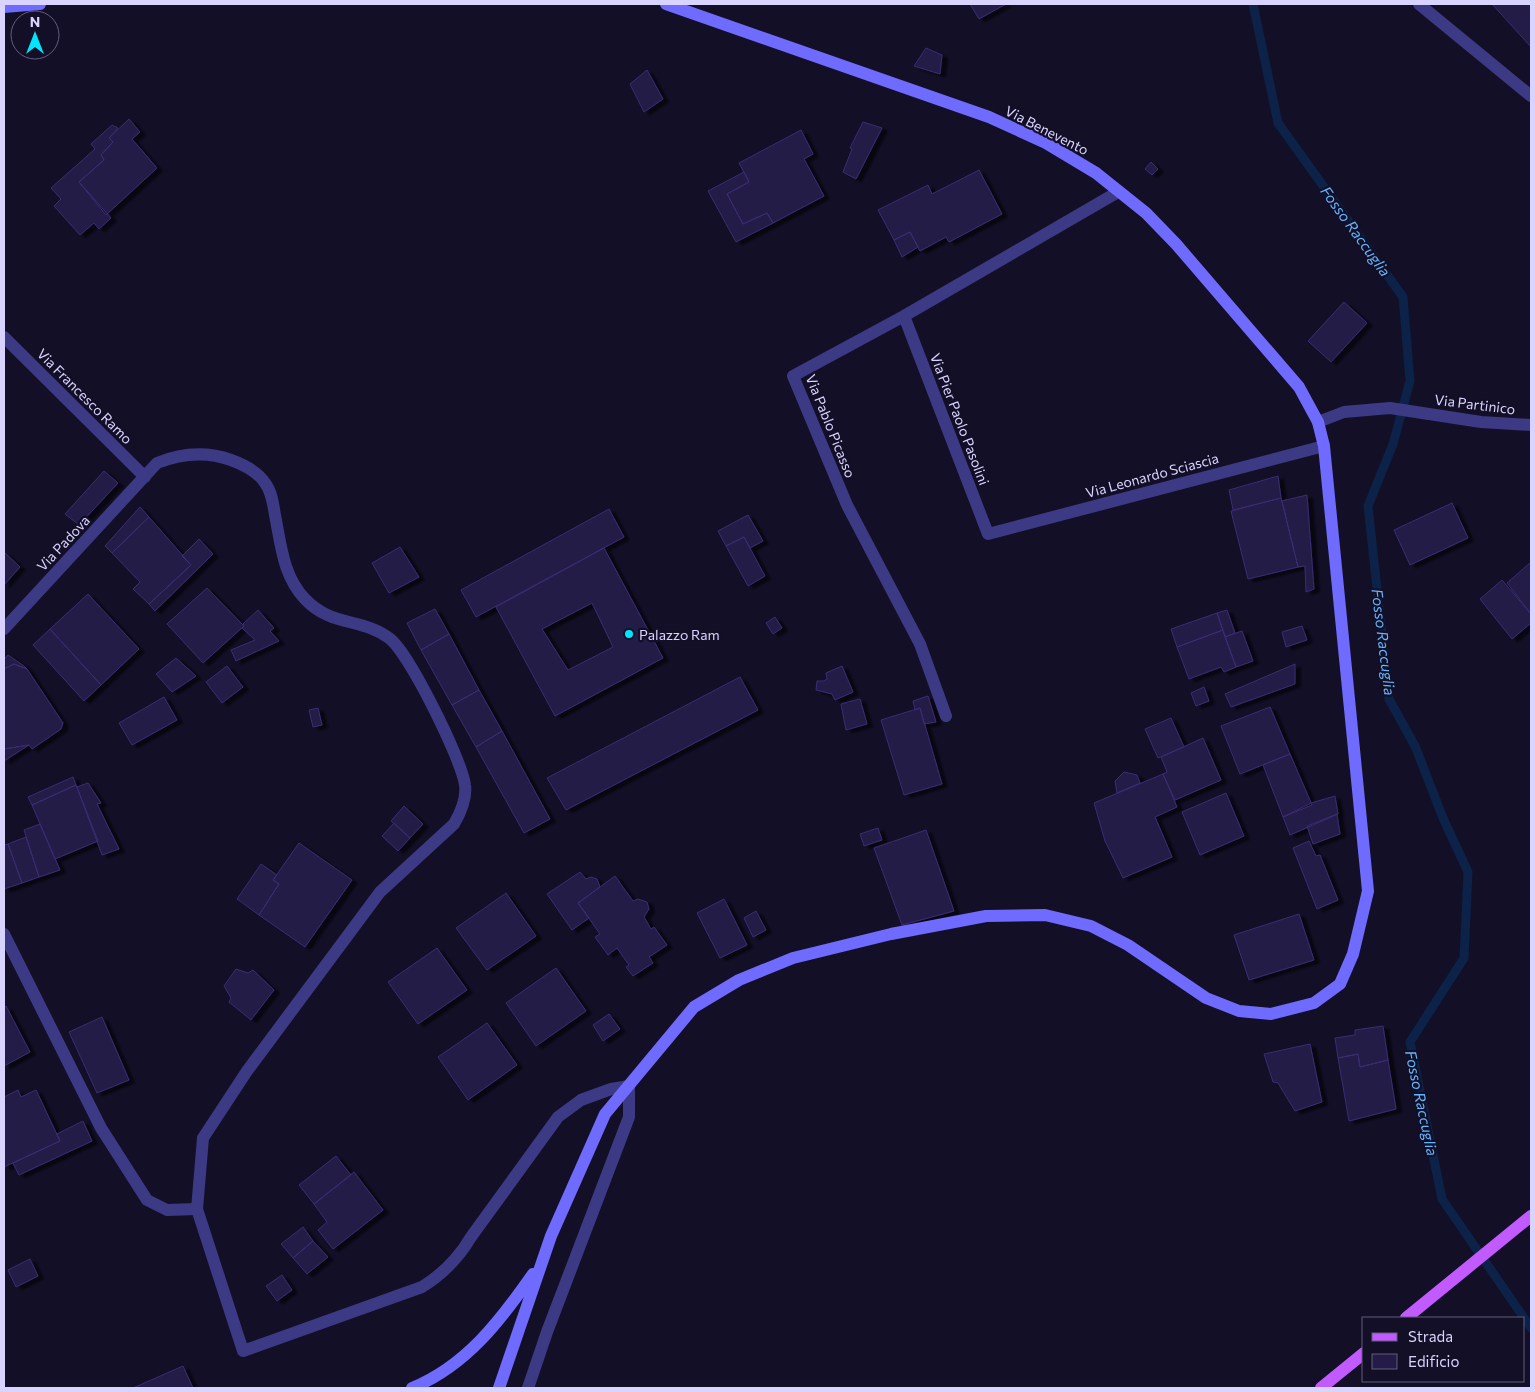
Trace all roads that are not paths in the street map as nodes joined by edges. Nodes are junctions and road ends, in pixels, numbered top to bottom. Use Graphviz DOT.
graph roads {
  1 [pos="40,4"];
  2 [pos="666,4"];
  3 [pos="1419,4"];
  4 [pos="4,7"];
  5 [pos="1531,96"];
  6 [pos="1118,192"];
  7 [pos="904,316"];
  8 [pos="4,337"];
  9 [pos="1318,422"];
  10 [pos="1531,425"];
  11 [pos="1324,446"];
  12 [pos="145,477"];
  13 [pos="988,534"];
  14 [pos="4,628"];
  15 [pos="946,716"];
  16 [pos="4,934"];
  17 [pos="629,1086"];
  18 [pos="197,1209"];
  19 [pos="1531,1216"];
  20 [pos="541,1264"];
  21 [pos="1407,1317"];
  22 [pos="1362,1355"];
  23 [pos="416,1386"];
  24 [pos="433,1388"];
  25 [pos="499,1388"];
  26 [pos="528,1388"];
  27 [pos="1321,1388"];
  1 -- 4 [label="main road"];
  2 -- 6 [label="main road, Via Benevento"];
  3 -- 5 [label="street"];
  6 -- 7 [label="street, Via Pablo Picasso"];
  6 -- 9 [label="main road, Via Benevento"];
  7 -- 13 [label="street, Via Pier Paolo Pasolini"];
  7 -- 15 [label="street, Via Pablo Picasso"];
  8 -- 12 [label="street, Via Francesco Ramo"];
  9 -- 10 [label="street, Via Partinico"];
  9 -- 11 [label="main road, Via Benevento"];
  11 -- 13 [label="street, Via Leonardo Sciascia"];
  11 -- 17 [label="main road, Via Benevento"];
  12 -- 14 [label="street, Via Padova"];
  12 -- 18 [label="street, Via Padova"];
  16 -- 18 [label="street"];
  17 -- 18 [label="street"];
  17 -- 20 [label="main road, Via Benevento"];
  17 -- 26 [label="street"];
  19 -- 21 [label="main road"];
  20 -- 23 [label="main road"];
  20 -- 25 [label="main road, Via Benevento"];
  22 -- 27 [label="main road"];
  23 -- 24 [label="street"];
}
